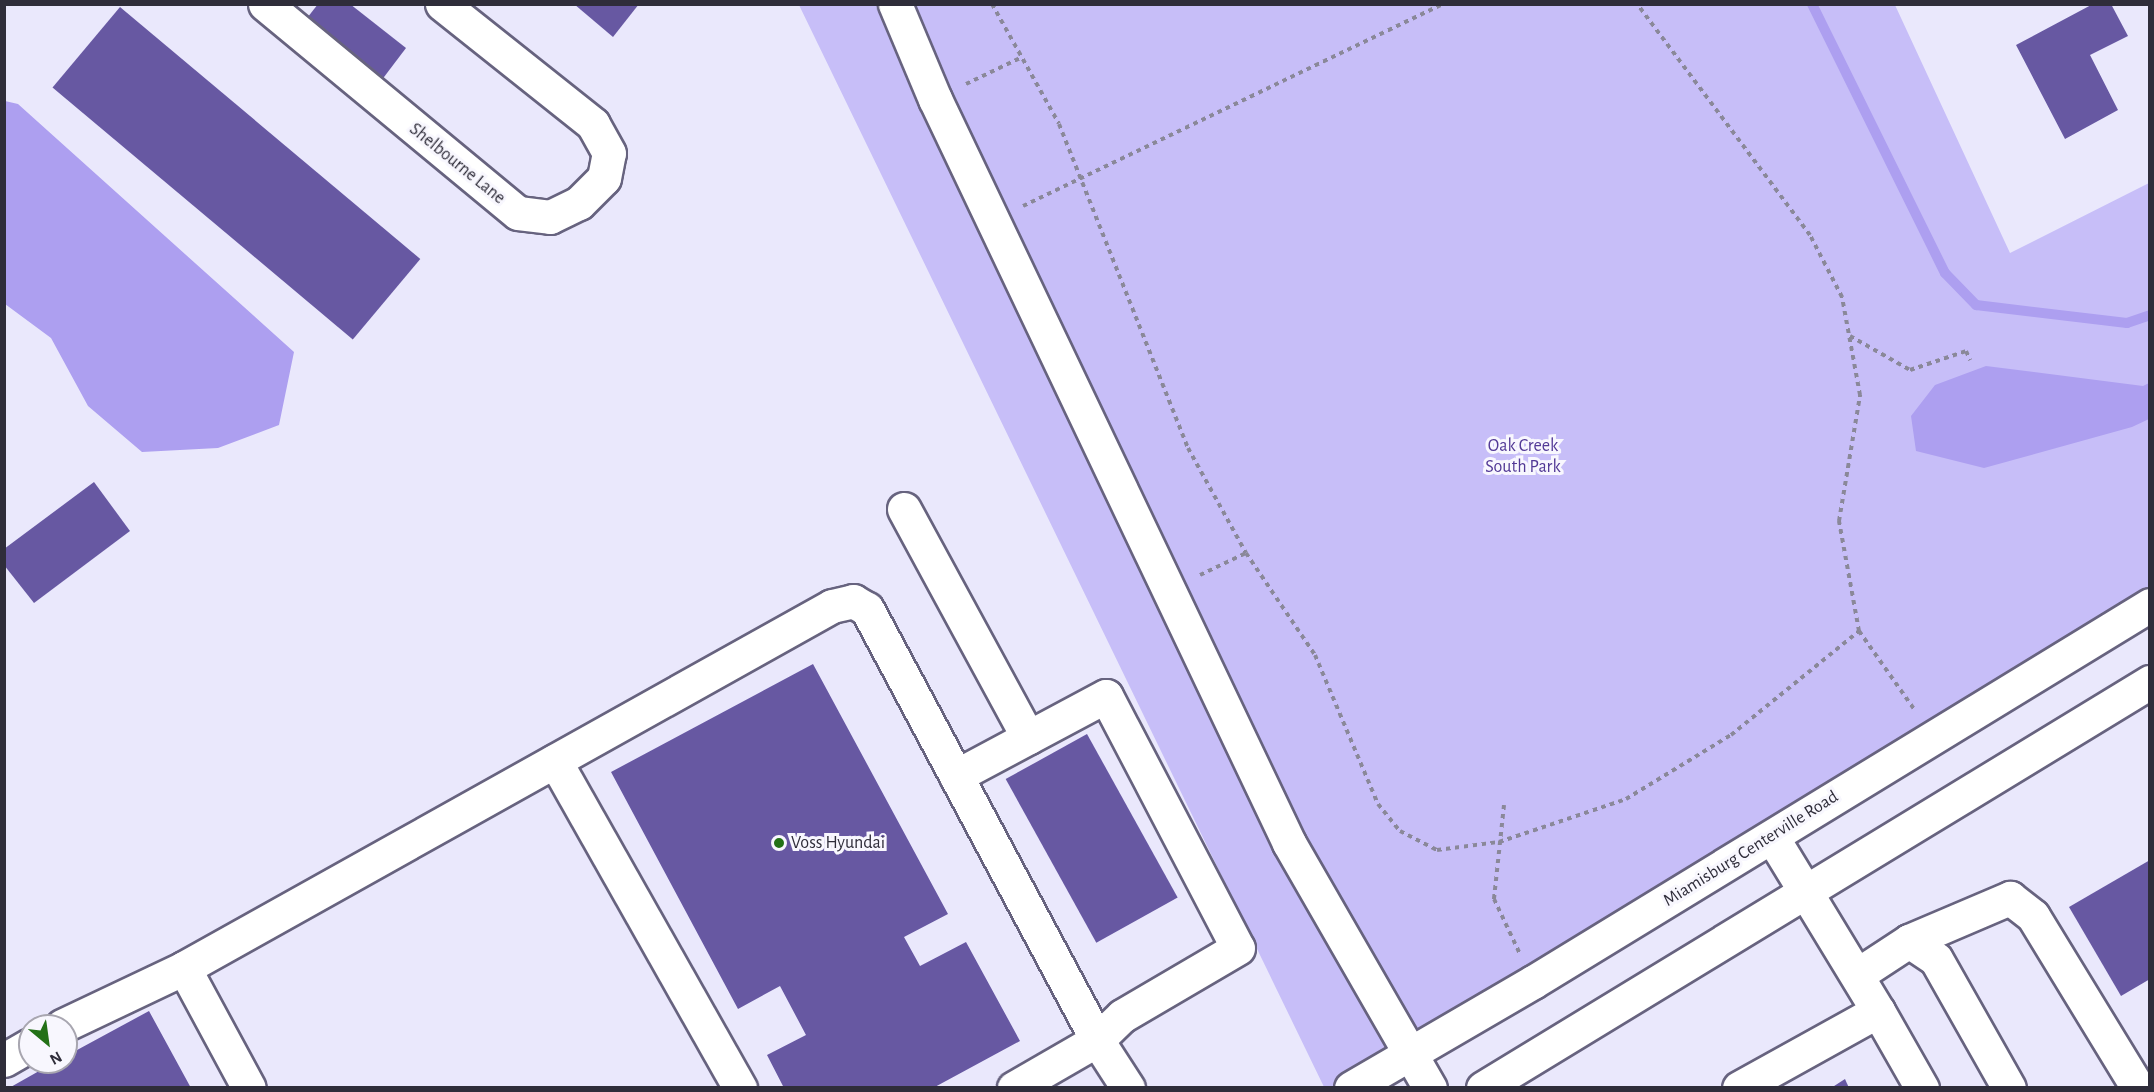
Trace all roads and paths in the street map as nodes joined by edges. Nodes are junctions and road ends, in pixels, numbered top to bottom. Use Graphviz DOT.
graph roads {
  1 [pos="265,4"];
  2 [pos="442,4"];
  3 [pos="895,4"];
  4 [pos="992,4"];
  5 [pos="1442,4"];
  6 [pos="1637,4"];
  7 [pos="1022,57"];
  8 [pos="935,99"];
  9 [pos="1080,178"];
  10 [pos="993,220"];
  11 [pos="1849,335"];
  12 [pos="1970,360"];
  13 [pos="904,509"];
  14 [pos="1246,554"];
  15 [pos="1169,591"];
  16 [pos="2150,605"];
  17 [pos="1859,631"];
  18 [pos="2150,682"];
  19 [pos="1933,736"];
  20 [pos="1028,737"];
  21 [pos="555,761"];
  22 [pos="956,776"];
  23 [pos="1504,805"];
  24 [pos="1772,837"];
  25 [pos="1499,842"];
  26 [pos="1805,891"];
  27 [pos="1909,941"];
  28 [pos="184,968"];
  29 [pos="1857,975"];
  30 [pos="1533,982"];
  31 [pos="1878,1011"];
  32 [pos="78,1018"];
  33 [pos="1097,1040"];
  34 [pos="18,1052"];
  35 [pos="1410,1055"];
  36 [pos="4,1060"];
  37 [pos="249,1088"];
  38 [pos="740,1088"];
  39 [pos="1014,1088"];
  40 [pos="1128,1088"];
  41 [pos="1351,1088"];
  42 [pos="1430,1088"];
  43 [pos="1483,1088"];
  44 [pos="1739,1088"];
  45 [pos="1922,1088"];
  46 [pos="2009,1088"];
  47 [pos="2138,1088"];
  1 -- 2 [label="main road, Shelbourne Lane"];
  3 -- 8 [label="main road"];
  4 -- 7 [label="path"];
  5 -- 9 [label="path"];
  6 -- 11 [label="path"];
  7 -- 8 [label="path"];
  7 -- 9 [label="path"];
  8 -- 10 [label="main road"];
  9 -- 10 [label="path"];
  9 -- 14 [label="path"];
  10 -- 15 [label="main road"];
  11 -- 12 [label="path"];
  11 -- 17 [label="path"];
  13 -- 20 [label="main road"];
  14 -- 15 [label="path"];
  14 -- 25 [label="path"];
  15 -- 35 [label="main road"];
  16 -- 19 [label="main road, Miamisburg Centerville Road"];
  17 -- 19 [label="path"];
  17 -- 25 [label="path"];
  18 -- 26 [label="main road"];
  19 -- 24 [label="main road, Miamisburg Centerville Road"];
  20 -- 22 [label="main road"];
  20 -- 33 [label="main road"];
  21 -- 22 [label="main road"];
  21 -- 28 [label="main road"];
  21 -- 38 [label="main road"];
  22 -- 33 [label="main road"];
  23 -- 25 [label="path"];
  24 -- 26 [label="main road"];
  24 -- 30 [label="main road, Miamisburg Centerville Road"];
  25 -- 30 [label="path"];
  26 -- 29 [label="main road"];
  26 -- 43 [label="main road"];
  27 -- 29 [label="main road"];
  27 -- 46 [label="main road"];
  27 -- 47 [label="main road"];
  28 -- 32 [label="main road"];
  28 -- 37 [label="main road"];
  29 -- 31 [label="main road"];
  30 -- 35 [label="main road, Miamisburg Centerville Road"];
  31 -- 44 [label="main road"];
  31 -- 45 [label="main road"];
  33 -- 39 [label="main road"];
  33 -- 40 [label="main road"];
  34 -- 36 [label="main road"];
  35 -- 41 [label="main road, Miamisburg Centerville Road"];
  35 -- 42 [label="main road"];
}
